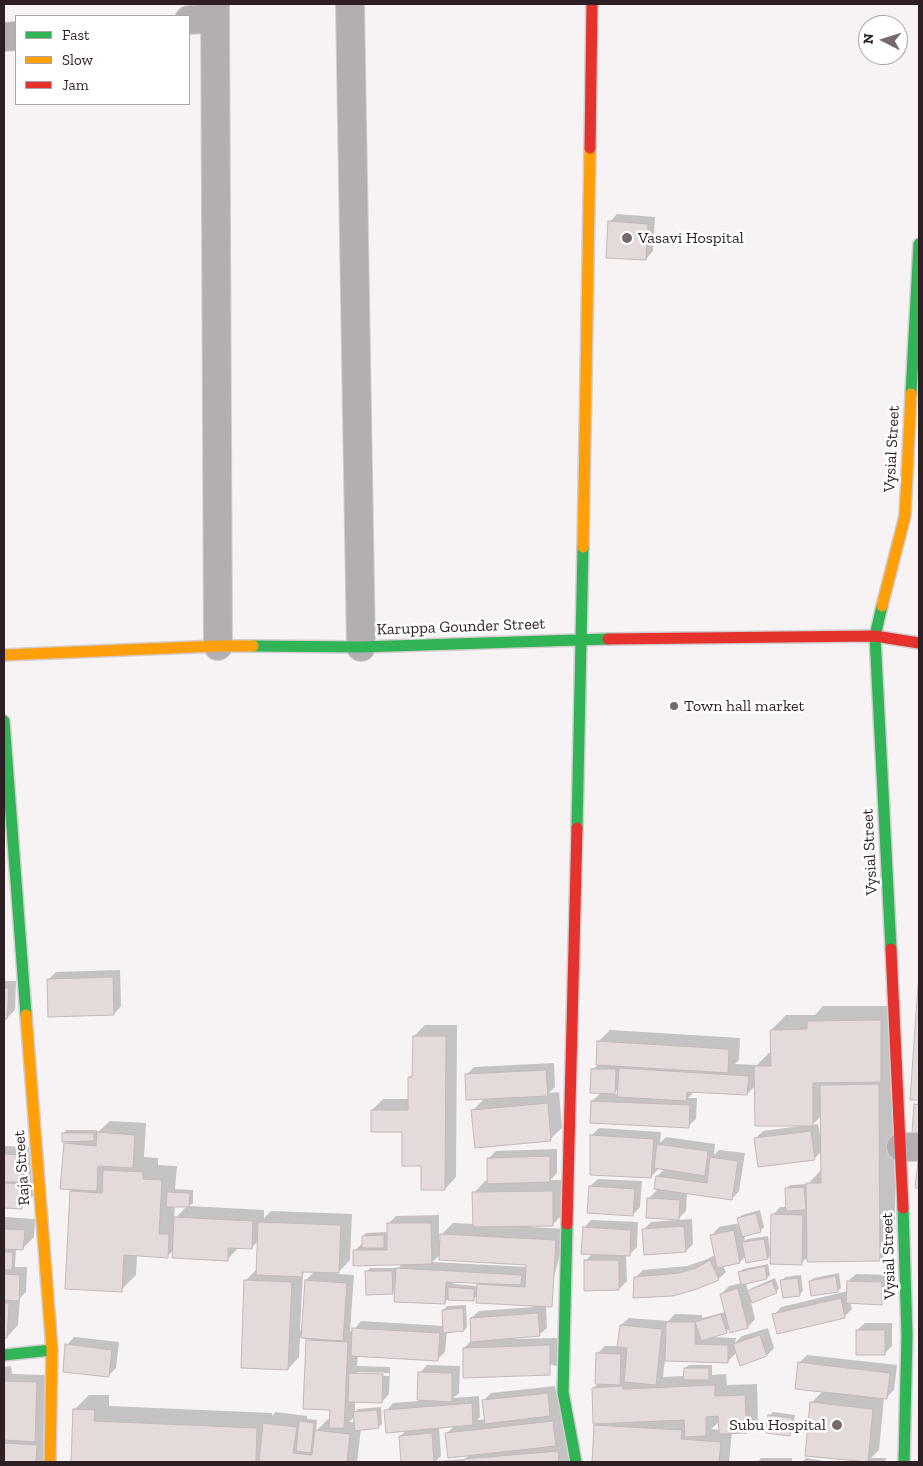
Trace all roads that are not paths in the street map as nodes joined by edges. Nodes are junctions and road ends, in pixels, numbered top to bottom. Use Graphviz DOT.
graph roads {
  1 [pos="350,4"];
  2 [pos="592,4"];
  3 [pos="206,14"];
  4 [pos="919,244"];
  5 [pos="875,636"];
  6 [pos="582,639"];
  7 [pos="919,643"];
  8 [pos="218,646"];
  9 [pos="361,647"];
  10 [pos="4,654"];
  11 [pos="4,721"];
  12 [pos="910,1147"];
  13 [pos="52,1350"];
  14 [pos="4,1355"];
  15 [pos="50,1462"];
  16 [pos="576,1462"];
  17 [pos="904,1462"];
  1 -- 9 [label="street"];
  2 -- 6 [label="main road"];
  3 -- 8 [label="street"];
  4 -- 5 [label="main road, Vysial Street"];
  5 -- 6 [label="main road, Karuppa Gounder Street"];
  5 -- 7 [label="main road, Karuppa Gounder Street"];
  5 -- 12 [label="main road, Vysial Street"];
  6 -- 9 [label="main road, Karuppa Gounder Street"];
  6 -- 16 [label="main road"];
  8 -- 9 [label="main road, Karuppa Gounder Street"];
  8 -- 10 [label="main road, Karuppa Gounder Street"];
  11 -- 13 [label="main road, Raja Street"];
  12 -- 17 [label="main road, Vysial Street"];
  13 -- 14 [label="main road"];
  13 -- 15 [label="main road, Raja Street"];
}
